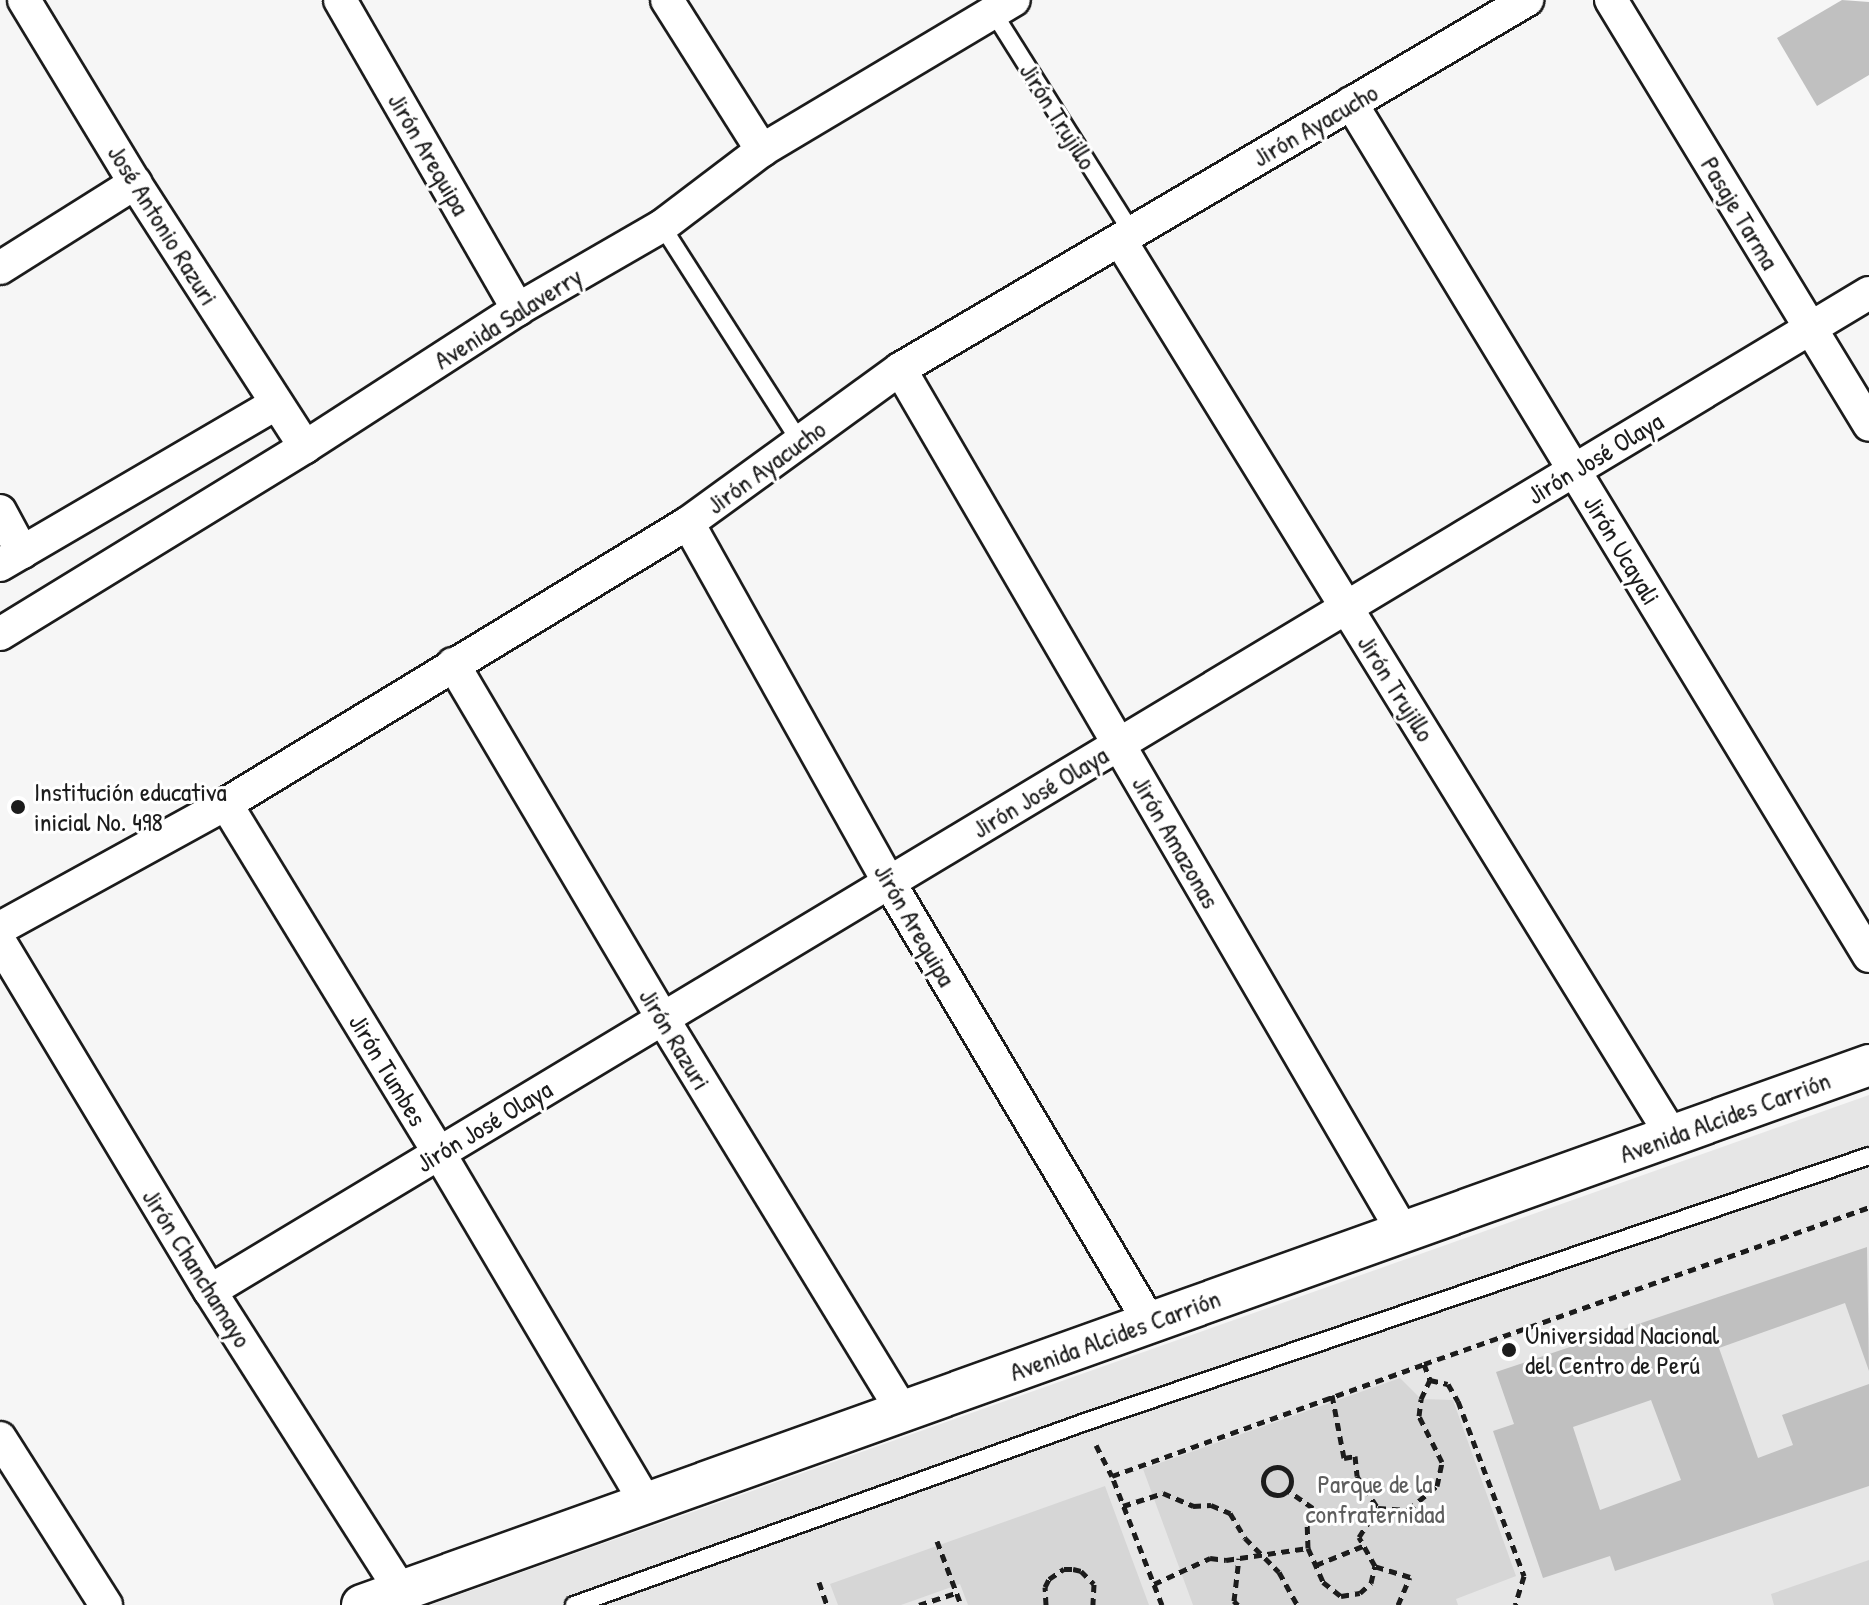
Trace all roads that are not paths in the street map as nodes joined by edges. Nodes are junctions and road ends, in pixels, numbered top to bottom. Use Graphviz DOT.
graph roads {
  1 [pos="24,0"];
  2 [pos="340,0"];
  3 [pos="667,0"];
  4 [pos="1527,0"];
  5 [pos="1611,0"];
  6 [pos="997,4"];
  7 [pos="1351,103"];
  8 [pos="762,150"];
  9 [pos="135,183"];
  10 [pos="662,226"];
  11 [pos="1126,236"];
  12 [pos="0,268"];
  13 [pos="1869,293"];
  14 [pos="518,309"];
  15 [pos="1810,328"];
  16 [pos="900,369"];
  17 [pos="276,404"];
  18 [pos="1869,425"];
  19 [pos="800,442"];
  20 [pos="305,447"];
  21 [pos="1574,470"];
  22 [pos="0,511"];
  23 [pos="688,523"];
  24 [pos="11,558"];
  25 [pos="1346,607"];
  26 [pos="0,634"];
  27 [pos="453,664"];
  28 [pos="1118,745"];
  29 [pos="226,804"];
  30 [pos="889,882"];
  31 [pos="0,928"];
  32 [pos="0,942"];
  33 [pos="1869,956"];
  34 [pos="663,1019"];
  35 [pos="1869,1065"];
  36 [pos="1672,1136"];
  37 [pos="439,1153"];
  38 [pos="1869,1156"];
  39 [pos="1403,1232"];
  40 [pos="210,1291"];
  41 [pos="1150,1323"];
  42 [pos="902,1411"];
  43 [pos="0,1438"];
  44 [pos="646,1503"];
  45 [pos="401,1591"];
  46 [pos="106,1605"];
  47 [pos="362,1605"];
  48 [pos="574,1605"];
  1 -- 9 [label="street, José Antonio Razuri"];
  2 -- 14 [label="street, Jirón Arequipa"];
  3 -- 8 [label="street"];
  4 -- 7 [label="street, Jirón Ayacucho"];
  5 -- 15 [label="street, Pasaje Tarma"];
  6 -- 8 [label="street, Avenida Salaverry"];
  6 -- 11 [label="lane, Jirón Trujillo"];
  7 -- 11 [label="street, Jirón Ayacucho"];
  7 -- 21 [label="street, Jirón Ucayali"];
  8 -- 10 [label="street, Avenida Salaverry"];
  9 -- 12 [label="street"];
  9 -- 17 [label="street, José Antonio Razuri"];
  10 -- 14 [label="street, Avenida Salaverry"];
  10 -- 19 [label="lane"];
  11 -- 16 [label="street, Jirón Ayacucho"];
  11 -- 25 [label="street, Jirón Trujillo"];
  13 -- 15 [label="street, Jirón José Olaya"];
  14 -- 20 [label="street, Avenida Salaverry"];
  15 -- 18 [label="street, Pasaje Tarma"];
  15 -- 21 [label="street, Jirón José Olaya"];
  16 -- 19 [label="street, Jirón Ayacucho"];
  16 -- 28 [label="street, Jirón Amazonas"];
  17 -- 20 [label="street, José Antonio Razuri"];
  17 -- 24 [label="street"];
  19 -- 23 [label="street, Jirón Ayacucho"];
  20 -- 26 [label="street, Avenida Salaverry"];
  21 -- 25 [label="street, Jirón José Olaya"];
  21 -- 33 [label="street, Jirón Ucayali"];
  22 -- 24 [label="street"];
  23 -- 27 [label="street, Jirón Ayacucho"];
  23 -- 30 [label="street, Jirón Arequipa"];
  25 -- 28 [label="street, Jirón José Olaya"];
  25 -- 36 [label="street, Jirón Trujillo"];
  27 -- 29 [label="street, Jirón Ayacucho"];
  27 -- 34 [label="street, Jirón Razuri"];
  28 -- 30 [label="street, Jirón José Olaya"];
  28 -- 39 [label="street, Jirón Amazonas"];
  29 -- 31 [label="street, Jirón Ayacucho"];
  29 -- 37 [label="street, Jirón Tumbes"];
  30 -- 34 [label="street, Jirón José Olaya"];
  30 -- 41 [label="street, Jirón Arequipa"];
  32 -- 40 [label="street, Jirón Chanchamayo"];
  34 -- 37 [label="street, Jirón José Olaya"];
  34 -- 42 [label="street, Jirón Razuri"];
  35 -- 36 [label="street, Avenida Alcides Carrión"];
  36 -- 39 [label="street, Avenida Alcides Carrión"];
  37 -- 40 [label="street, Jirón José Olaya"];
  37 -- 44 [label="street, Jirón Tumbes"];
  38 -- 48 [label="lane"];
  39 -- 41 [label="street, Avenida Alcides Carrión"];
  40 -- 45 [label="street, Jirón Chanchamayo"];
  41 -- 42 [label="street, Avenida Alcides Carrión"];
  42 -- 44 [label="street, Avenida Alcides Carrión"];
  43 -- 46 [label="street"];
  44 -- 45 [label="street, Avenida Alcides Carrión"];
  45 -- 47 [label="street, Avenida Alcides Carrión"];
}
